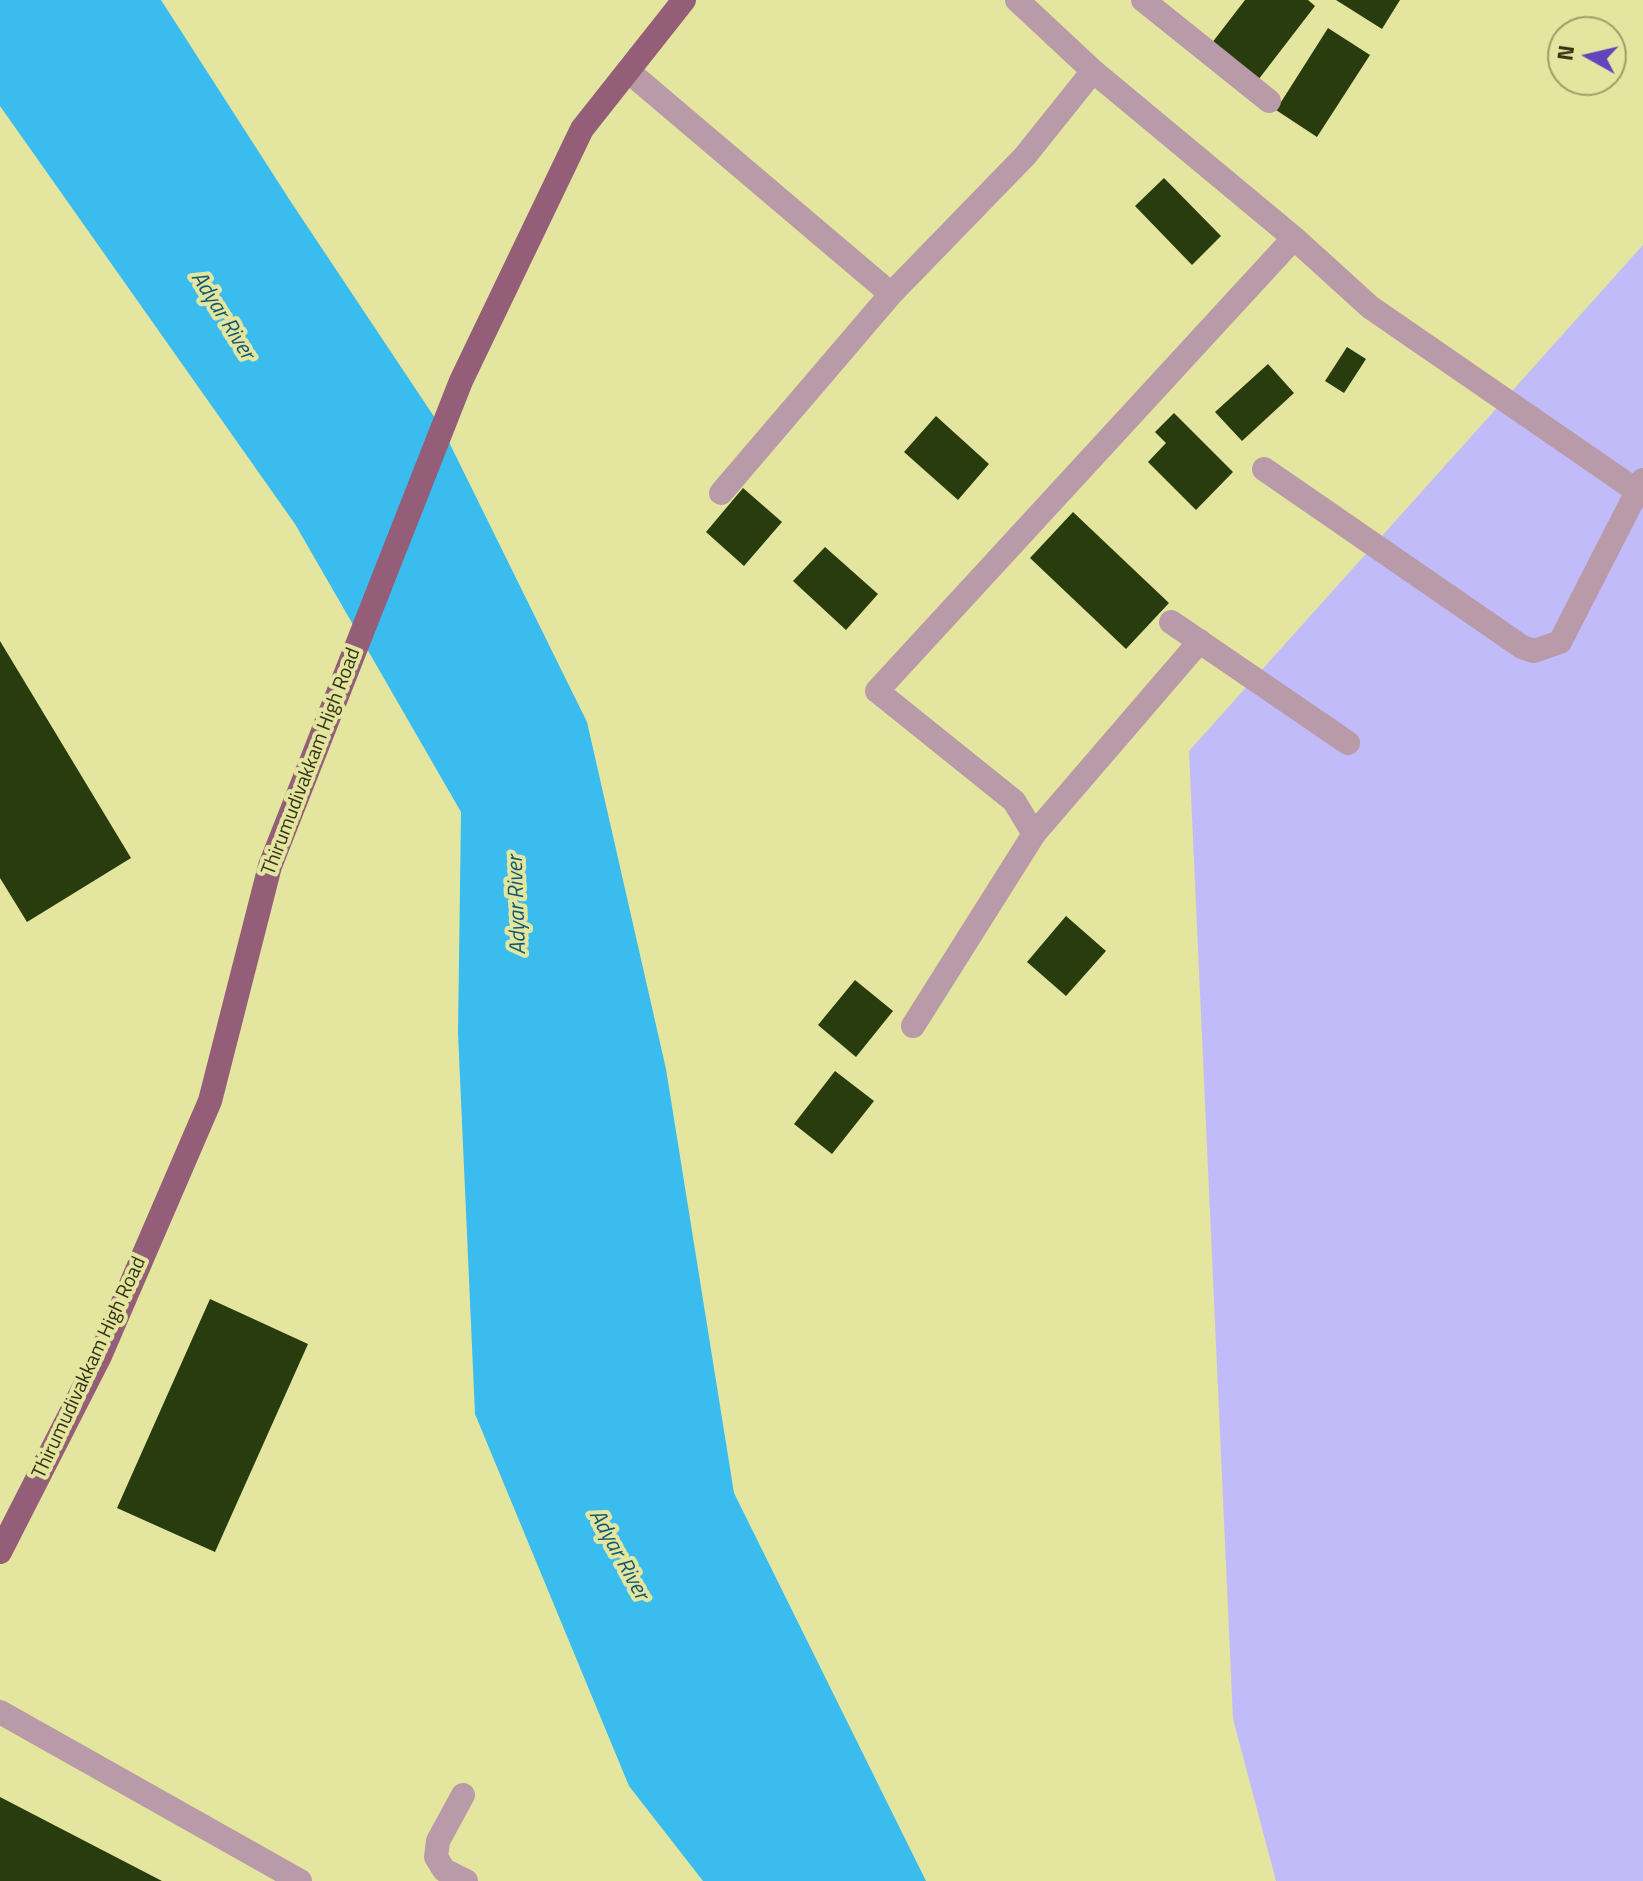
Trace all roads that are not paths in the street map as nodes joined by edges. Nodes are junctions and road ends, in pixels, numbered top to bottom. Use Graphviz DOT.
graph roads {
  1 [pos="684,0"];
  2 [pos="1017,0"];
  3 [pos="1143,0"];
  4 [pos="628,71"];
  5 [pos="1093,71"];
  6 [pos="1269,101"];
  7 [pos="1294,238"];
  8 [pos="891,294"];
  9 [pos="1264,469"];
  10 [pos="1641,489"];
  11 [pos="721,493"];
  12 [pos="1171,622"];
  13 [pos="1200,641"];
  14 [pos="1348,743"];
  15 [pos="1034,834"];
  16 [pos="913,1026"];
  17 [pos="0,1552"];
  18 [pos="0,1712"];
  19 [pos="463,1795"];
  20 [pos="300,1881"];
  21 [pos="466,1881"];
  1 -- 4 [label="main road, Thirumudivakkam High Road"];
  2 -- 5 [label="street"];
  3 -- 6 [label="street"];
  4 -- 8 [label="street"];
  4 -- 17 [label="main road, Thirumudivakkam High Road"];
  5 -- 7 [label="street"];
  5 -- 8 [label="street"];
  7 -- 10 [label="street"];
  7 -- 15 [label="street"];
  8 -- 11 [label="street"];
  9 -- 10 [label="street"];
  12 -- 13 [label="street"];
  13 -- 14 [label="street"];
  13 -- 15 [label="street"];
  15 -- 16 [label="street"];
  18 -- 20 [label="street"];
  19 -- 21 [label="street"];
}
